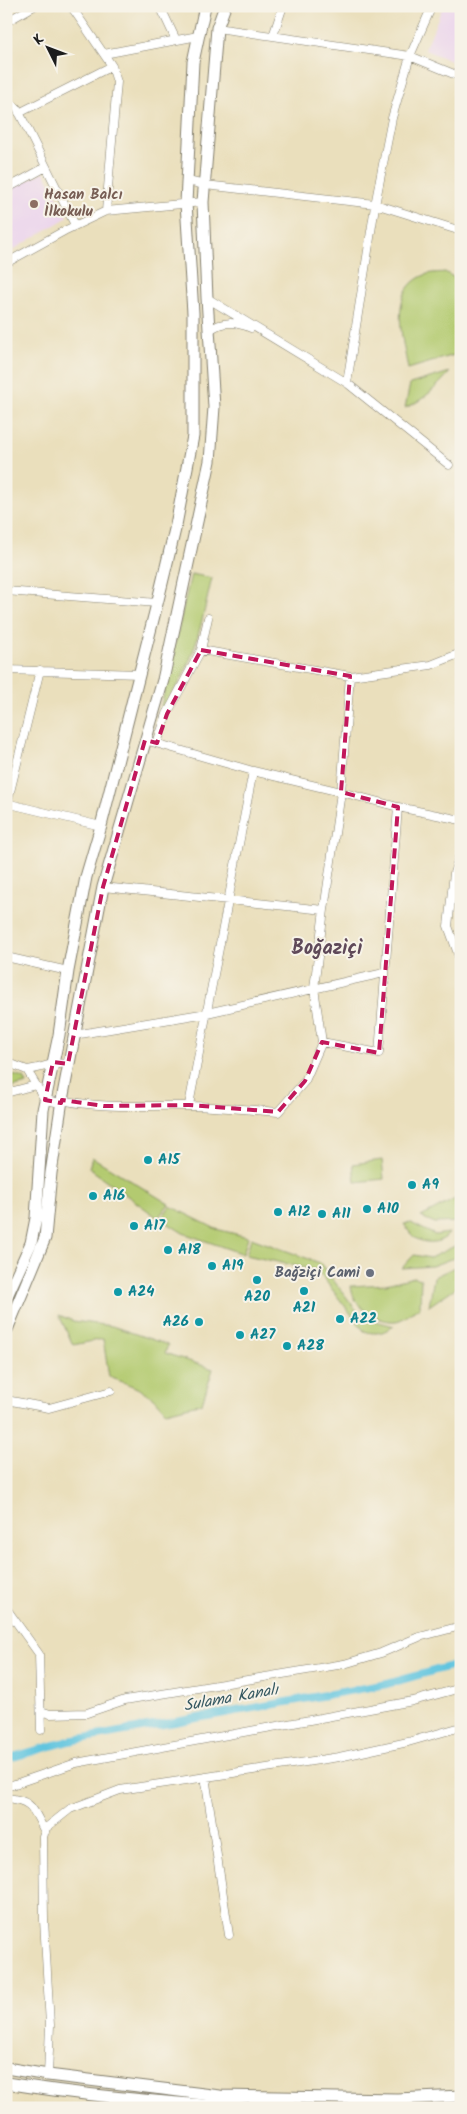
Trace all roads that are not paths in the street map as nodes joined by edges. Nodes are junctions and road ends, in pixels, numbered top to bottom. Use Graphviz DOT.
graph roads {
  1 [pos="34,6"];
  2 [pos="71,6"];
  3 [pos="160,6"];
  4 [pos="205,6"];
  5 [pos="225,6"];
  6 [pos="283,6"];
  7 [pos="432,6"];
  8 [pos="6,22"];
  9 [pos="218,28"];
  10 [pos="198,36"];
  11 [pos="273,36"];
  12 [pos="176,40"];
  13 [pos="104,54"];
  14 [pos="410,56"];
  15 [pos="112,66"];
  16 [pos="461,77"];
  17 [pos="6,104"];
  18 [pos="19,112"];
  19 [pos="46,167"];
  20 [pos="187,183"];
  21 [pos="205,185"];
  22 [pos="6,189"];
  23 [pos="186,202"];
  24 [pos="204,202"];
  25 [pos="375,204"];
  26 [pos="106,211"];
  27 [pos="76,225"];
  28 [pos="461,231"];
  29 [pos="6,263"];
  30 [pos="207,298"];
  31 [pos="209,331"];
  32 [pos="268,334"];
  33 [pos="347,383"];
  34 [pos="449,465"];
  35 [pos="6,591"];
  36 [pos="157,603"];
  37 [pos="208,618"];
  38 [pos="201,650"];
  39 [pos="461,653"];
  40 [pos="6,670"];
  41 [pos="40,670"];
  42 [pos="140,674"];
  43 [pos="350,676"];
  44 [pos="145,740"];
  45 [pos="157,743"];
  46 [pos="253,771"];
  47 [pos="341,792"];
  48 [pos="7,805"];
  49 [pos="398,807"];
  50 [pos="461,820"];
  51 [pos="100,826"];
  52 [pos="461,851"];
  53 [pos="103,886"];
  54 [pos="229,901"];
  55 [pos="324,910"];
  56 [pos="6,957"];
  57 [pos="461,962"];
  58 [pos="68,971"];
  59 [pos="384,973"];
  60 [pos="314,988"];
  61 [pos="207,1013"];
  62 [pos="74,1035"];
  63 [pos="322,1042"];
  64 [pos="6,1062"];
  65 [pos="53,1062"];
  66 [pos="68,1064"];
  67 [pos="27,1070"];
  68 [pos="36,1085"];
  69 [pos="6,1092"];
  70 [pos="45,1100"];
  71 [pos="62,1102"];
  72 [pos="189,1106"];
  73 [pos="6,1298"];
  74 [pos="6,1332"];
  75 [pos="111,1391"];
  76 [pos="6,1400"];
  77 [pos="6,1608"];
  78 [pos="461,1626"];
  79 [pos="461,1688"];
  80 [pos="41,1711"];
  81 [pos="461,1727"];
  82 [pos="41,1730"];
  83 [pos="208,1778"];
  84 [pos="6,1787"];
  85 [pos="6,1798"];
  86 [pos="45,1832"];
  87 [pos="228,1935"];
  88 [pos="6,2068"];
  89 [pos="48,2075"];
  90 [pos="6,2083"];
  91 [pos="461,2096"];
  92 [pos="247,2108"];
  1 -- 8 [label="street"];
  2 -- 13 [label="street"];
  3 -- 12 [label="street"];
  4 -- 10 [label="main road"];
  5 -- 9 [label="main road"];
  6 -- 11 [label="street"];
  7 -- 14 [label="street"];
  9 -- 11 [label="street"];
  9 -- 21 [label="main road"];
  10 -- 12 [label="street"];
  10 -- 20 [label="main road"];
  11 -- 14 [label="street"];
  12 -- 13 [label="street"];
  13 -- 15 [label="street"];
  14 -- 16 [label="street"];
  14 -- 25 [label="street"];
  15 -- 18 [label="street"];
  15 -- 26 [label="street"];
  17 -- 18 [label="street"];
  18 -- 19 [label="street"];
  19 -- 22 [label="street"];
  19 -- 27 [label="street"];
  20 -- 21 [label="street"];
  20 -- 23 [label="main road"];
  21 -- 24 [label="main road"];
  21 -- 25 [label="street"];
  23 -- 24 [label="street"];
  23 -- 26 [label="street"];
  23 -- 36 [label="main road"];
  24 -- 30 [label="main road"];
  25 -- 28 [label="street"];
  25 -- 33 [label="street"];
  26 -- 27 [label="street"];
  27 -- 29 [label="street"];
  30 -- 31 [label="main road"];
  30 -- 32 [label="street"];
  31 -- 32 [label="street"];
  31 -- 44 [label="main road"];
  32 -- 33 [label="street"];
  33 -- 34 [label="street"];
  35 -- 36 [label="street"];
  36 -- 42 [label="main road"];
  37 -- 38 [label="street"];
  38 -- 43 [label="street"];
  38 -- 45 [label="street"];
  39 -- 43 [label="street"];
  40 -- 41 [label="street"];
  41 -- 42 [label="street"];
  41 -- 48 [label="street"];
  42 -- 51 [label="main road"];
  43 -- 47 [label="street"];
  44 -- 45 [label="street"];
  44 -- 53 [label="main road"];
  45 -- 46 [label="street"];
  46 -- 47 [label="street"];
  46 -- 54 [label="street"];
  47 -- 49 [label="street"];
  47 -- 55 [label="street"];
  48 -- 51 [label="street"];
  49 -- 50 [label="street"];
  49 -- 59 [label="street"];
  51 -- 58 [label="main road"];
  52 -- 57 [label="street"];
  53 -- 54 [label="street"];
  53 -- 62 [label="main road"];
  54 -- 55 [label="street"];
  54 -- 61 [label="street"];
  55 -- 60 [label="street"];
  56 -- 58 [label="street"];
  58 -- 65 [label="main road"];
  59 -- 60 [label="street"];
  59 -- 63 [label="street"];
  60 -- 61 [label="street"];
  60 -- 63 [label="street"];
  61 -- 62 [label="street"];
  61 -- 72 [label="street"];
  62 -- 66 [label="main road"];
  63 -- 72 [label="street"];
  64 -- 67 [label="street"];
  65 -- 66 [label="street"];
  65 -- 67 [label="street"];
  65 -- 70 [label="main road"];
  66 -- 71 [label="main road"];
  67 -- 68 [label="street"];
  68 -- 69 [label="street"];
  68 -- 70 [label="street"];
  70 -- 71 [label="street"];
  70 -- 73 [label="main road"];
  71 -- 72 [label="street"];
  71 -- 74 [label="main road"];
  75 -- 76 [label="street"];
  77 -- 80 [label="street"];
  78 -- 80 [label="street"];
  79 -- 84 [label="street"];
  80 -- 82 [label="street"];
  81 -- 83 [label="street"];
  83 -- 86 [label="street"];
  83 -- 87 [label="street"];
  85 -- 86 [label="street"];
  86 -- 89 [label="street"];
  88 -- 89 [label="main road"];
  89 -- 91 [label="main road"];
  90 -- 92 [label="main road"];
}
